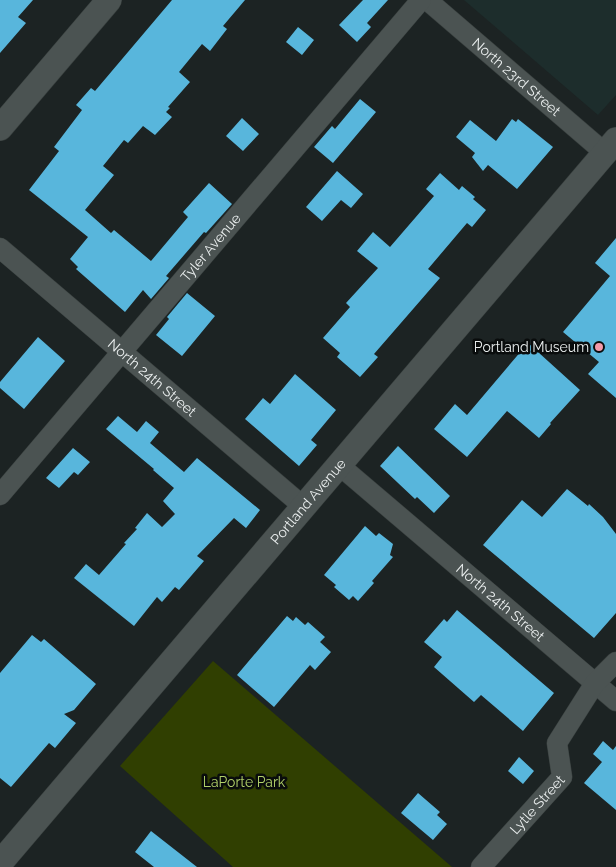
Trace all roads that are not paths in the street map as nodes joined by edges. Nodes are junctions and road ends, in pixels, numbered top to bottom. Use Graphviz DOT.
graph roads {
  1 [pos="109,0"];
  2 [pos="421,0"];
  3 [pos="427,0"];
  4 [pos="0,128"];
  5 [pos="610,147"];
  6 [pos="0,248"];
  7 [pos="122,353"];
  8 [pos="339,465"];
  9 [pos="0,495"];
  10 [pos="304,507"];
  11 [pos="616,662"];
  12 [pos="594,683"];
  13 [pos="616,701"];
  14 [pos="0,863"];
  15 [pos="481,867"];
  1 -- 4 [label="street"];
  2 -- 7 [label="street, Tyler Avenue"];
  3 -- 5 [label="street, North 23rd Street"];
  5 -- 8 [label="street, Portland Avenue"];
  6 -- 7 [label="street, North 24th Street"];
  7 -- 9 [label="street, Tyler Avenue"];
  7 -- 10 [label="street, North 24th Street"];
  8 -- 10 [label="street, Portland Avenue"];
  8 -- 12 [label="street, North 24th Street"];
  10 -- 14 [label="street, Portland Avenue"];
  11 -- 12 [label="street, Lytle Street"];
  12 -- 13 [label="street, North 24th Street"];
  12 -- 15 [label="street, Lytle Street"];
}
